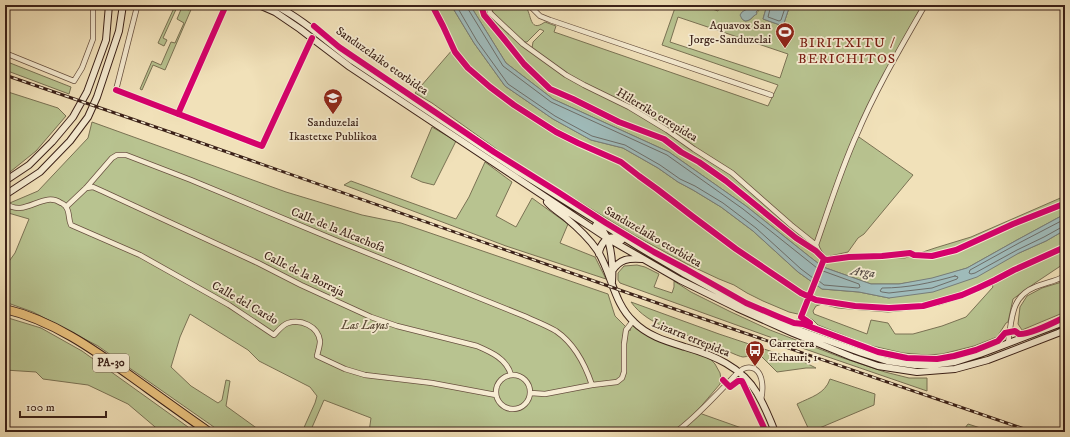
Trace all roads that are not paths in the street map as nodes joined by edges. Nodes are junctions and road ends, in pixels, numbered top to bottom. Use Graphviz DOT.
graph roads {
  1 [pos="94,5"];
  2 [pos="109,5"];
  3 [pos="123,5"];
  4 [pos="226,5"];
  5 [pos="259,5"];
  6 [pos="275,5"];
  7 [pos="489,5"];
  8 [pos="529,5"];
  9 [pos="925,5"];
  10 [pos="137,7"];
  11 [pos="312,38"];
  12 [pos="5,53"];
  13 [pos="771,95"];
  14 [pos="178,114"];
  15 [pos="5,181"];
  16 [pos="86,188"];
  17 [pos="541,191"];
  18 [pos="5,195"];
  19 [pos="5,203"];
  20 [pos="66,207"];
  21 [pos="607,238"];
  22 [pos="816,245"];
  23 [pos="910,253"];
  24 [pos="600,256"];
  25 [pos="643,259"];
  26 [pos="611,261"];
  27 [pos="621,261"];
  28 [pos="823,261"];
  29 [pos="673,267"];
  30 [pos="612,271"];
  31 [pos="1065,276"];
  32 [pos="612,282"];
  33 [pos="5,309"];
  34 [pos="633,321"];
  35 [pos="1065,321"];
  36 [pos="1065,330"];
  37 [pos="794,331"];
  38 [pos="1008,343"];
  39 [pos="739,372"];
  40 [pos="511,375"];
  41 [pos="592,385"];
  42 [pos="531,393"];
  43 [pos="496,394"];
  44 [pos="761,400"];
  45 [pos="209,432"];
  46 [pos="676,432"];
  47 [pos="775,432"];
  1 -- 12 [label="street"];
  2 -- 15 [label="main road"];
  3 -- 18 [label="main road"];
  4 -- 14 [label="street"];
  5 -- 11 [label="main road, Sanduzelaiko etorbidea"];
  6 -- 17 [label="main road, Sanduzelaiko etorbidea"];
  7 -- 22 [label="street, Hilerriko errepidea"];
  8 -- 13 [label="street"];
  9 -- 22 [label="street"];
  10 -- 14 [label="street"];
  11 -- 14 [label="street"];
  11 -- 17 [label="main road, Sanduzelaiko etorbidea"];
  16 -- 20 [label="street, Calle de la Alcachofa"];
  16 -- 40 [label="street, Calle de la Borraja"];
  16 -- 41 [label="street, Calle de la Alcachofa"];
  17 -- 21 [label="main road, Sanduzelaiko etorbidea"];
  17 -- 24 [label="main road, Lizarra errepidea"];
  17 -- 29 [label="main road, Sanduzelaiko etorbidea"];
  19 -- 20 [label="street"];
  20 -- 43 [label="street, Calle del Cardo"];
  21 -- 24 [label="main road"];
  21 -- 25 [label="main road, Sanduzelaiko etorbidea"];
  21 -- 26 [label="main road, Lizarra errepidea"];
  21 -- 29 [label="main road"];
  22 -- 28 [label="street, Hilerriko errepidea"];
  23 -- 28 [label="street"];
  24 -- 26 [label="main road"];
  24 -- 32 [label="main road, Lizarra errepidea"];
  25 -- 27 [label="main road"];
  25 -- 37 [label="main road, Sanduzelaiko etorbidea"];
  26 -- 27 [label="main road"];
  26 -- 30 [label="main road, Lizarra errepidea"];
  27 -- 30 [label="main road"];
  28 -- 37 [label="street"];
  29 -- 37 [label="main road, Sanduzelaiko etorbidea"];
  30 -- 32 [label="main road, Lizarra errepidea"];
  31 -- 38 [label="street"];
  32 -- 34 [label="main road, Lizarra errepidea"];
  33 -- 45 [label="highway, PA-30"];
  34 -- 39 [label="main road, Lizarra errepidea"];
  34 -- 41 [label="street"];
  35 -- 38 [label="main road"];
  36 -- 37 [label="main road"];
  37 -- 38 [label="main road"];
  39 -- 44 [label="main road, Lizarra errepidea"];
  39 -- 44 [label="street, Lizarra errepidea"];
  39 -- 46 [label="street, Lizarra errepidea"];
  40 -- 42 [label="street"];
  40 -- 43 [label="street"];
  41 -- 42 [label="street"];
  42 -- 43 [label="street"];
  44 -- 47 [label="main road"];
}
